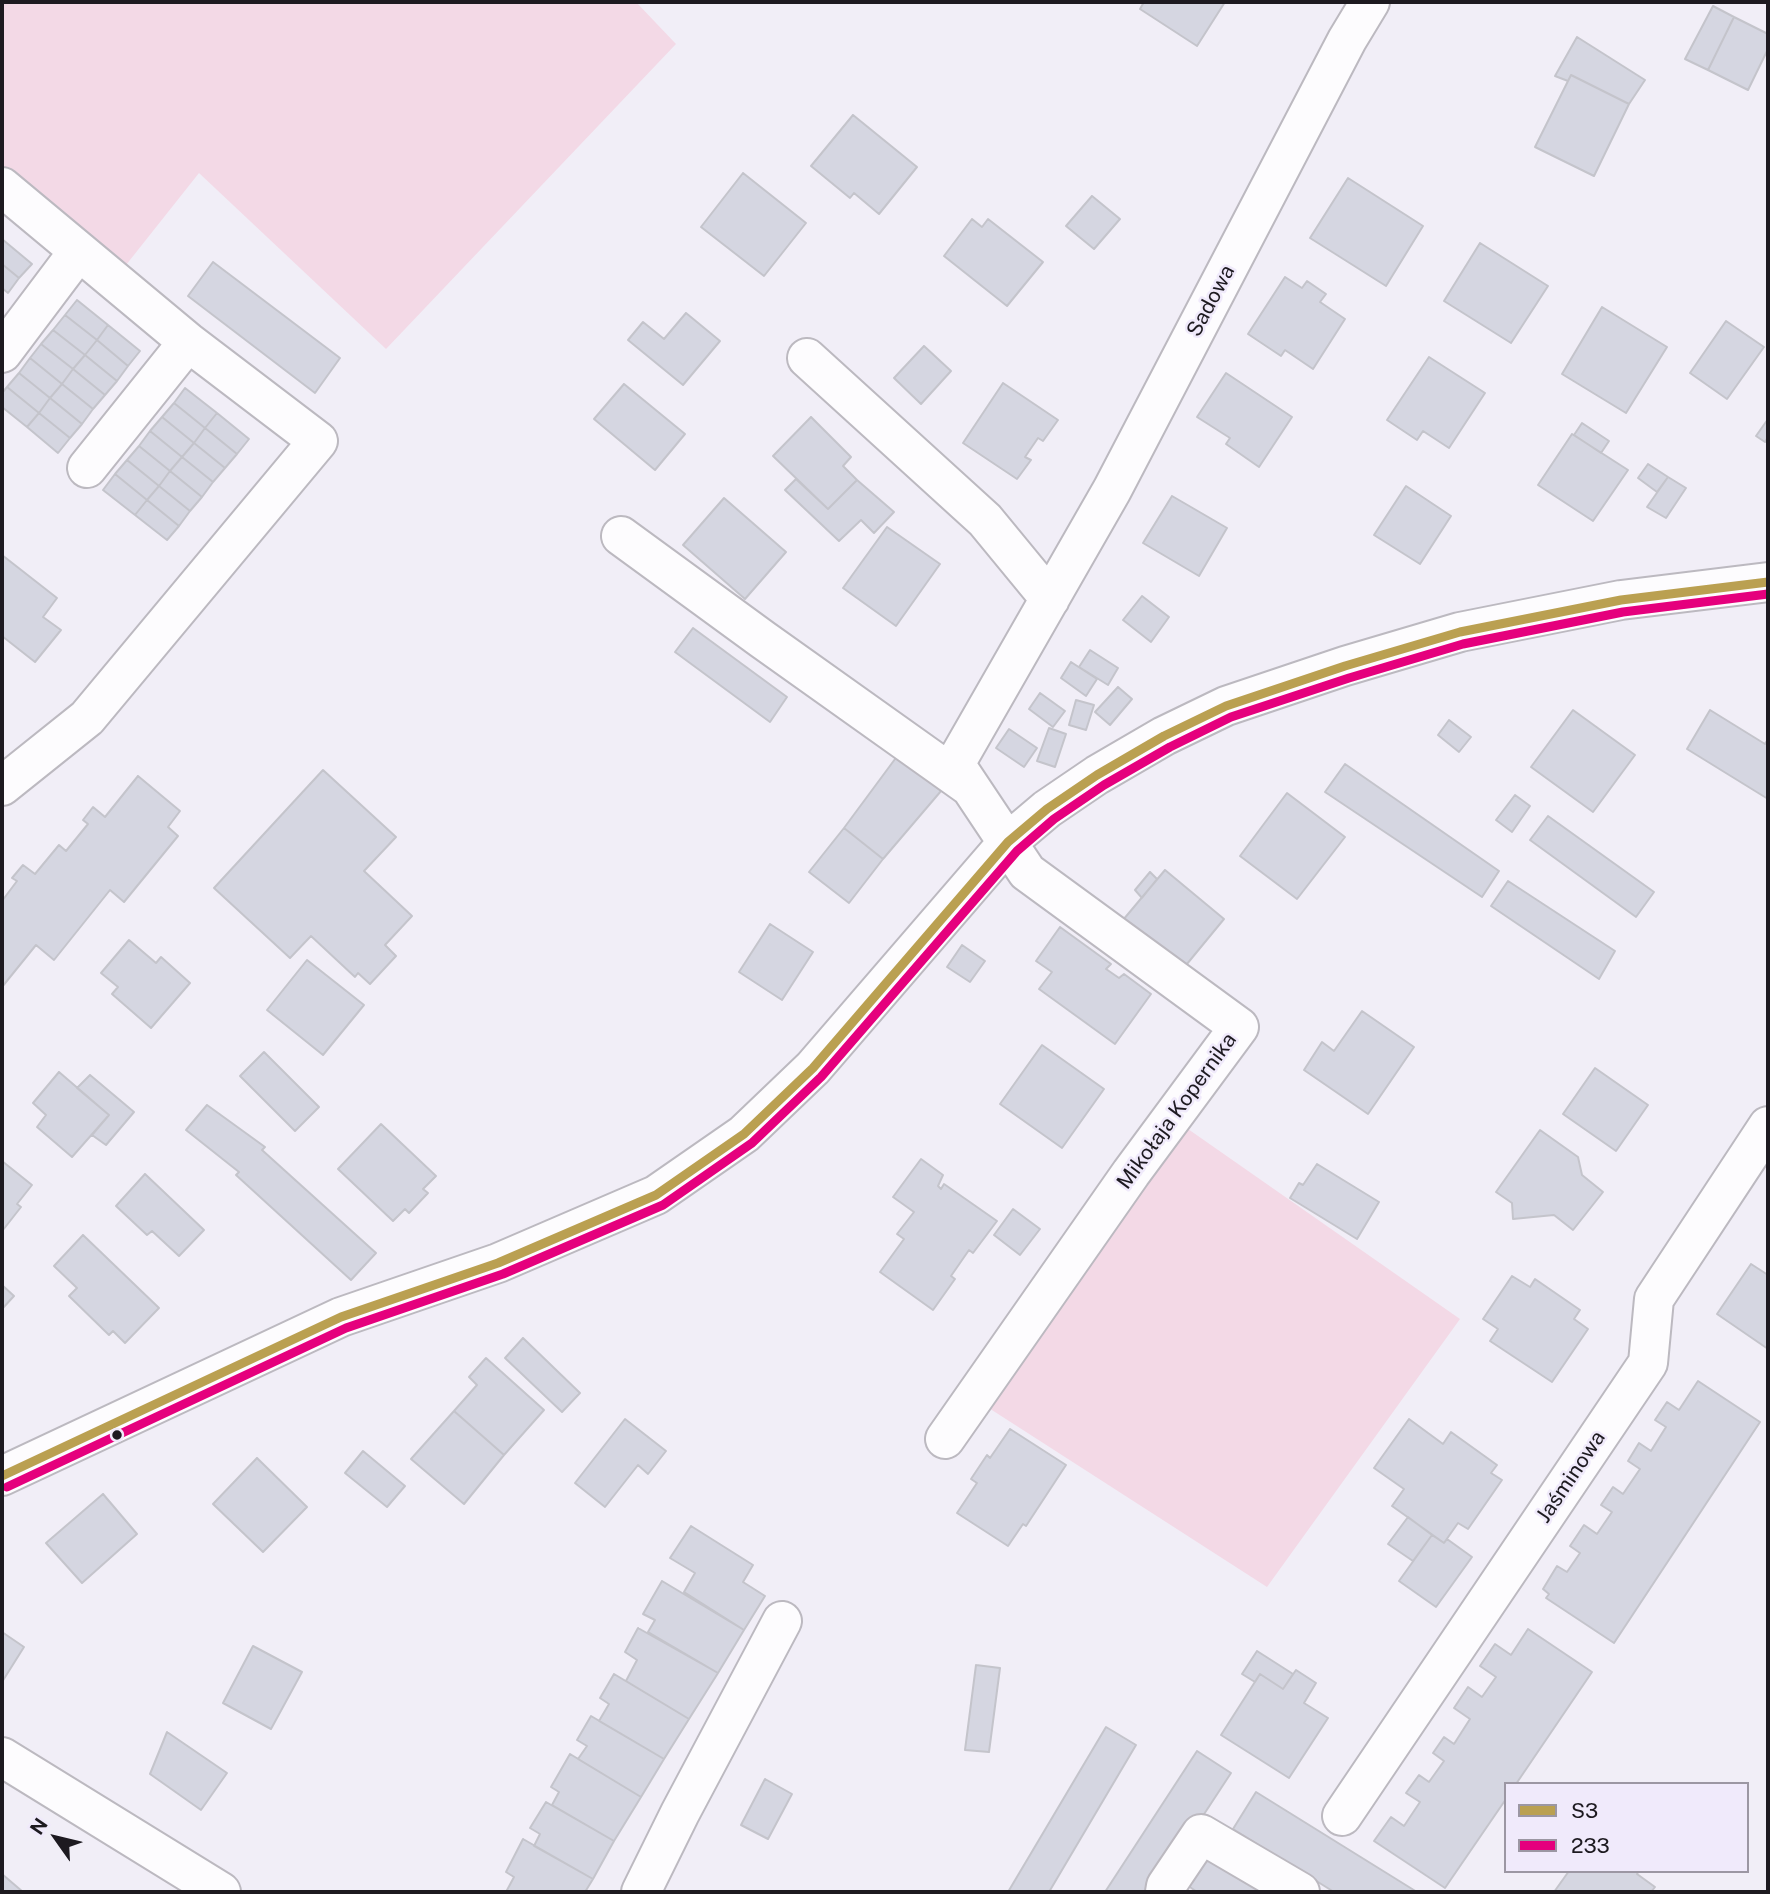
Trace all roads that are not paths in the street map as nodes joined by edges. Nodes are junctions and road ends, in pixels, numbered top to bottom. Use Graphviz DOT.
graph roads {
  1 [pos="1370,2"];
  2 [pos="2,187"];
  3 [pos="78,252"];
  4 [pos="188,342"];
  5 [pos="2,354"];
  6 [pos="807,358"];
  7 [pos="87,468"];
  8 [pos="621,536"];
  9 [pos="1768,582"];
  10 [pos="1049,599"];
  11 [pos="2,786"];
  12 [pos="970,787"];
  13 [pos="1008,842"];
  14 [pos="1768,1126"];
  15 [pos="945,1440"];
  16 [pos="2,1476"];
  17 [pos="782,1621"];
  18 [pos="2,1757"];
  19 [pos="1342,1816"];
  20 [pos="222,1892"];
  21 [pos="642,1892"];
  22 [pos="1165,1892"];
  23 [pos="1300,1892"];
  1 -- 10 [label="street, Sadowa"];
  2 -- 3 [label="street"];
  3 -- 4 [label="street"];
  3 -- 5 [label="street"];
  4 -- 7 [label="street"];
  4 -- 11 [label="street"];
  6 -- 10 [label="street"];
  8 -- 12 [label="street"];
  9 -- 13 [label="street"];
  10 -- 12 [label="street, Sadowa"];
  12 -- 13 [label="street, Sadowa"];
  13 -- 15 [label="street, Mikołaja Kopernika"];
  13 -- 16 [label="street"];
  14 -- 19 [label="street, Jaśminowa"];
  17 -- 21 [label="street"];
  18 -- 20 [label="street"];
  22 -- 23 [label="street"];
}
